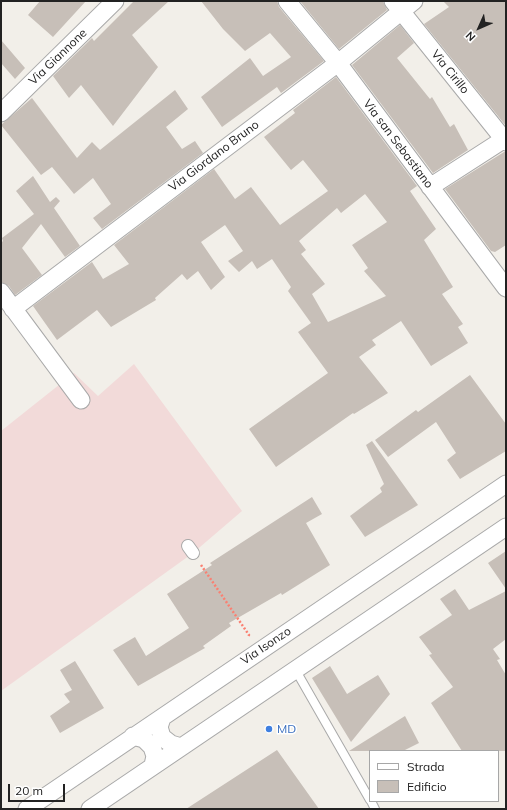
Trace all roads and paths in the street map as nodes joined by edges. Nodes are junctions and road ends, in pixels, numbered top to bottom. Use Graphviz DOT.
graph roads {
  1 [pos="115,1"];
  2 [pos="287,1"];
  3 [pos="403,4"];
  4 [pos="338,63"];
  5 [pos="1,113"];
  6 [pos="505,140"];
  7 [pos="430,188"];
  8 [pos="503,278"];
  9 [pos="1,292"];
  10 [pos="13,309"];
  11 [pos="81,400"];
  12 [pos="506,484"];
  13 [pos="506,527"];
  14 [pos="205,571"];
  15 [pos="247,640"];
  16 [pos="295,669"];
  17 [pos="162,718"];
  18 [pos="133,736"];
  19 [pos="181,746"];
  20 [pos="153,765"];
  21 [pos="369,798"];
  22 [pos="26,809"];
  23 [pos="90,809"];
  1 -- 5 [label="street, Via Giannone"];
  2 -- 4 [label="street, Via san Sebastiano"];
  3 -- 4 [label="street, Via Giordano Bruno"];
  3 -- 6 [label="street, Via Cirillo"];
  4 -- 7 [label="street, Via san Sebastiano"];
  4 -- 10 [label="street, Via Giordano Bruno"];
  6 -- 7 [label="street"];
  7 -- 8 [label="street, Via san Sebastiano"];
  9 -- 10 [label="street"];
  10 -- 11 [label="street"];
  12 -- 17 [label="street, Via Isonzo"];
  13 -- 16 [label="street"];
  14 -- 15 [label="path"];
  16 -- 19 [label="street"];
  16 -- 21 [label="lane"];
  17 -- 18 [label="street, Via Isonzo"];
  17 -- 19 [label="street"];
  18 -- 20 [label="street"];
  18 -- 22 [label="street, Via Isonzo"];
  19 -- 20 [label="street"];
  20 -- 23 [label="street"];
}
